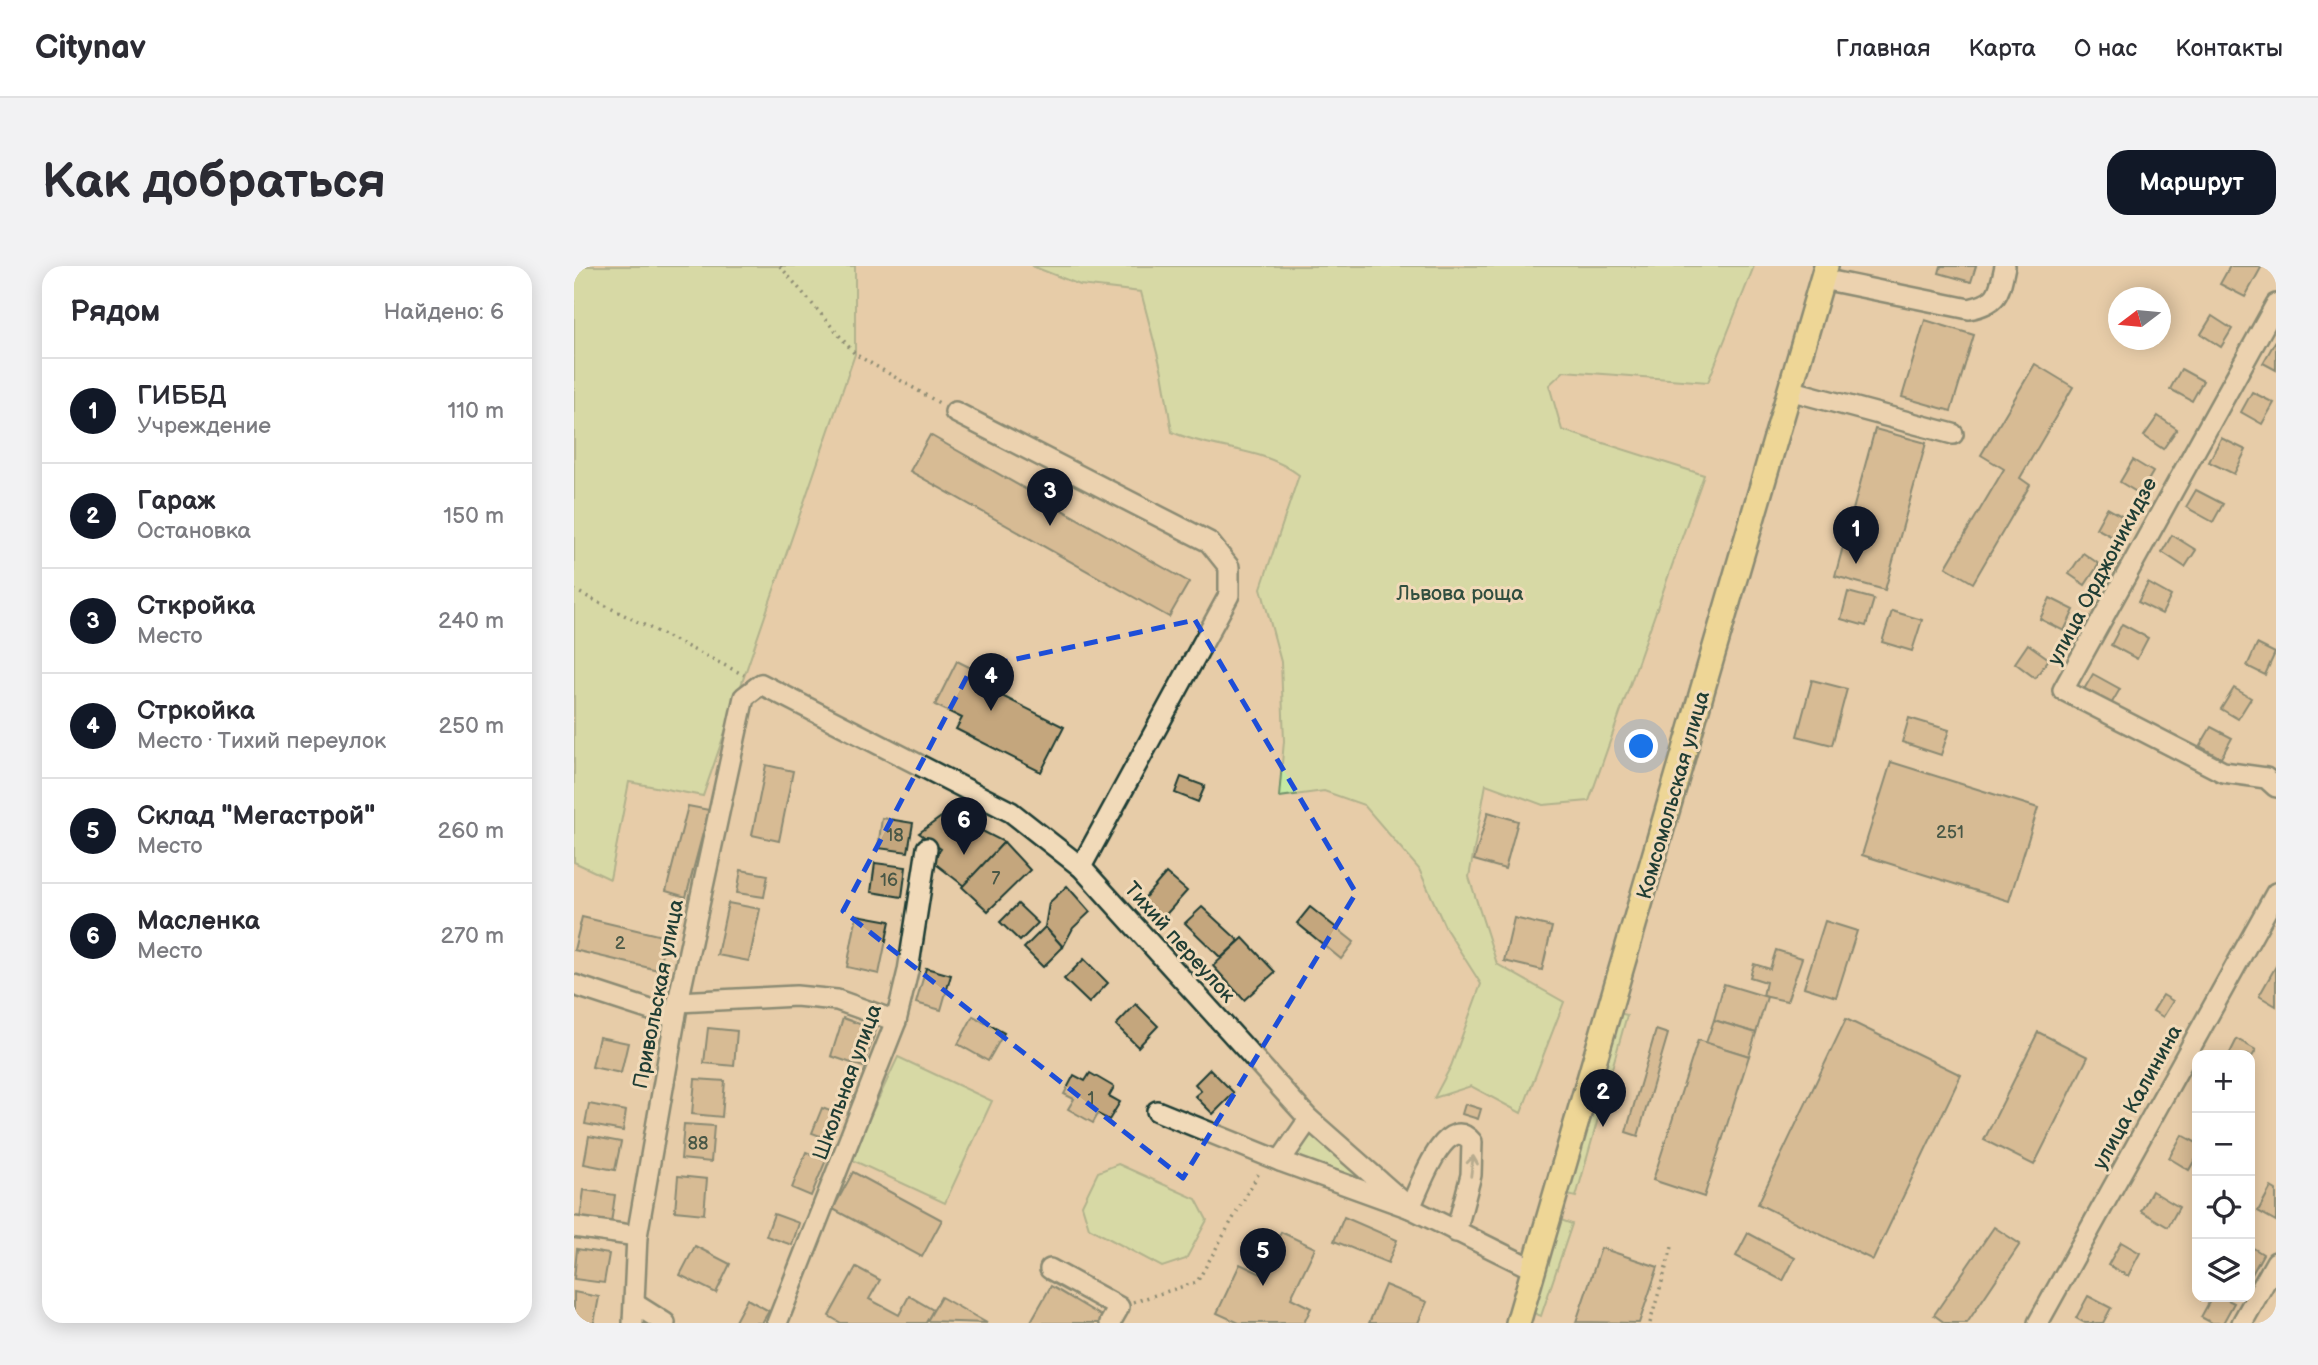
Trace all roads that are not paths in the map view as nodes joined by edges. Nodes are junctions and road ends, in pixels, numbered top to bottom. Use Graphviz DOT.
graph roads {
  1 [pos="2006,266"];
  2 [pos="1824,272"];
  3 [pos="2276,304"];
  4 [pos="1790,390"];
  5 [pos="954,412"];
  6 [pos="1953,434"];
  7 [pos="761,684"];
  8 [pos="2276,788"];
  9 [pos="927,848"];
  10 [pos="1081,867"];
  11 [pos="2276,893"];
  12 [pos="574,985"];
  13 [pos="676,1010"];
  14 [pos="896,1021"];
  15 [pos="1157,1111"];
  16 [pos="1309,1119"];
  17 [pos="1274,1159"];
  18 [pos="1410,1208"];
  19 [pos="574,1227"];
  20 [pos="1455,1232"];
  21 [pos="637,1236"];
  22 [pos="2276,1262"];
  23 [pos="1050,1269"];
  24 [pos="1535,1270"];
  25 [pos="634,1313"];
  26 [pos="1114,1315"];
  27 [pos="666,1323"];
  28 [pos="777,1323"];
  29 [pos="1519,1323"];
  30 [pos="2038,1323"];
  31 [pos="2242,1323"];
  1 -- 2 [label="street"];
  2 -- 4 [label="main road, Комсомольская улица"];
  3 -- 8 [label="street, улица Орджоникидзе"];
  4 -- 6 [label="street"];
  4 -- 24 [label="main road, Комсомольская улица"];
  5 -- 10 [label="street"];
  7 -- 10 [label="street, Тихий переулок"];
  7 -- 13 [label="street, Привольская улица"];
  9 -- 14 [label="street, Школьная улица"];
  10 -- 16 [label="street, Тихий переулок"];
  11 -- 30 [label="street, улица Калинина"];
  12 -- 13 [label="street"];
  13 -- 14 [label="street"];
  13 -- 21 [label="street, Привольская улица"];
  14 -- 28 [label="street, Школьная улица"];
  15 -- 17 [label="street"];
  16 -- 17 [label="street"];
  16 -- 18 [label="street, Тихий переулок"];
  17 -- 18 [label="street"];
  18 -- 20 [label="street, Тихий переулок"];
  20 -- 18 [label="street, one-way"];
  19 -- 21 [label="street"];
  20 -- 24 [label="street, Тихий переулок"];
  21 -- 25 [label="street, Привольская улица"];
  22 -- 31 [label="street"];
  23 -- 26 [label="street"];
  24 -- 29 [label="main road, Комсомольская улица"];
  25 -- 27 [label="street"];
}
